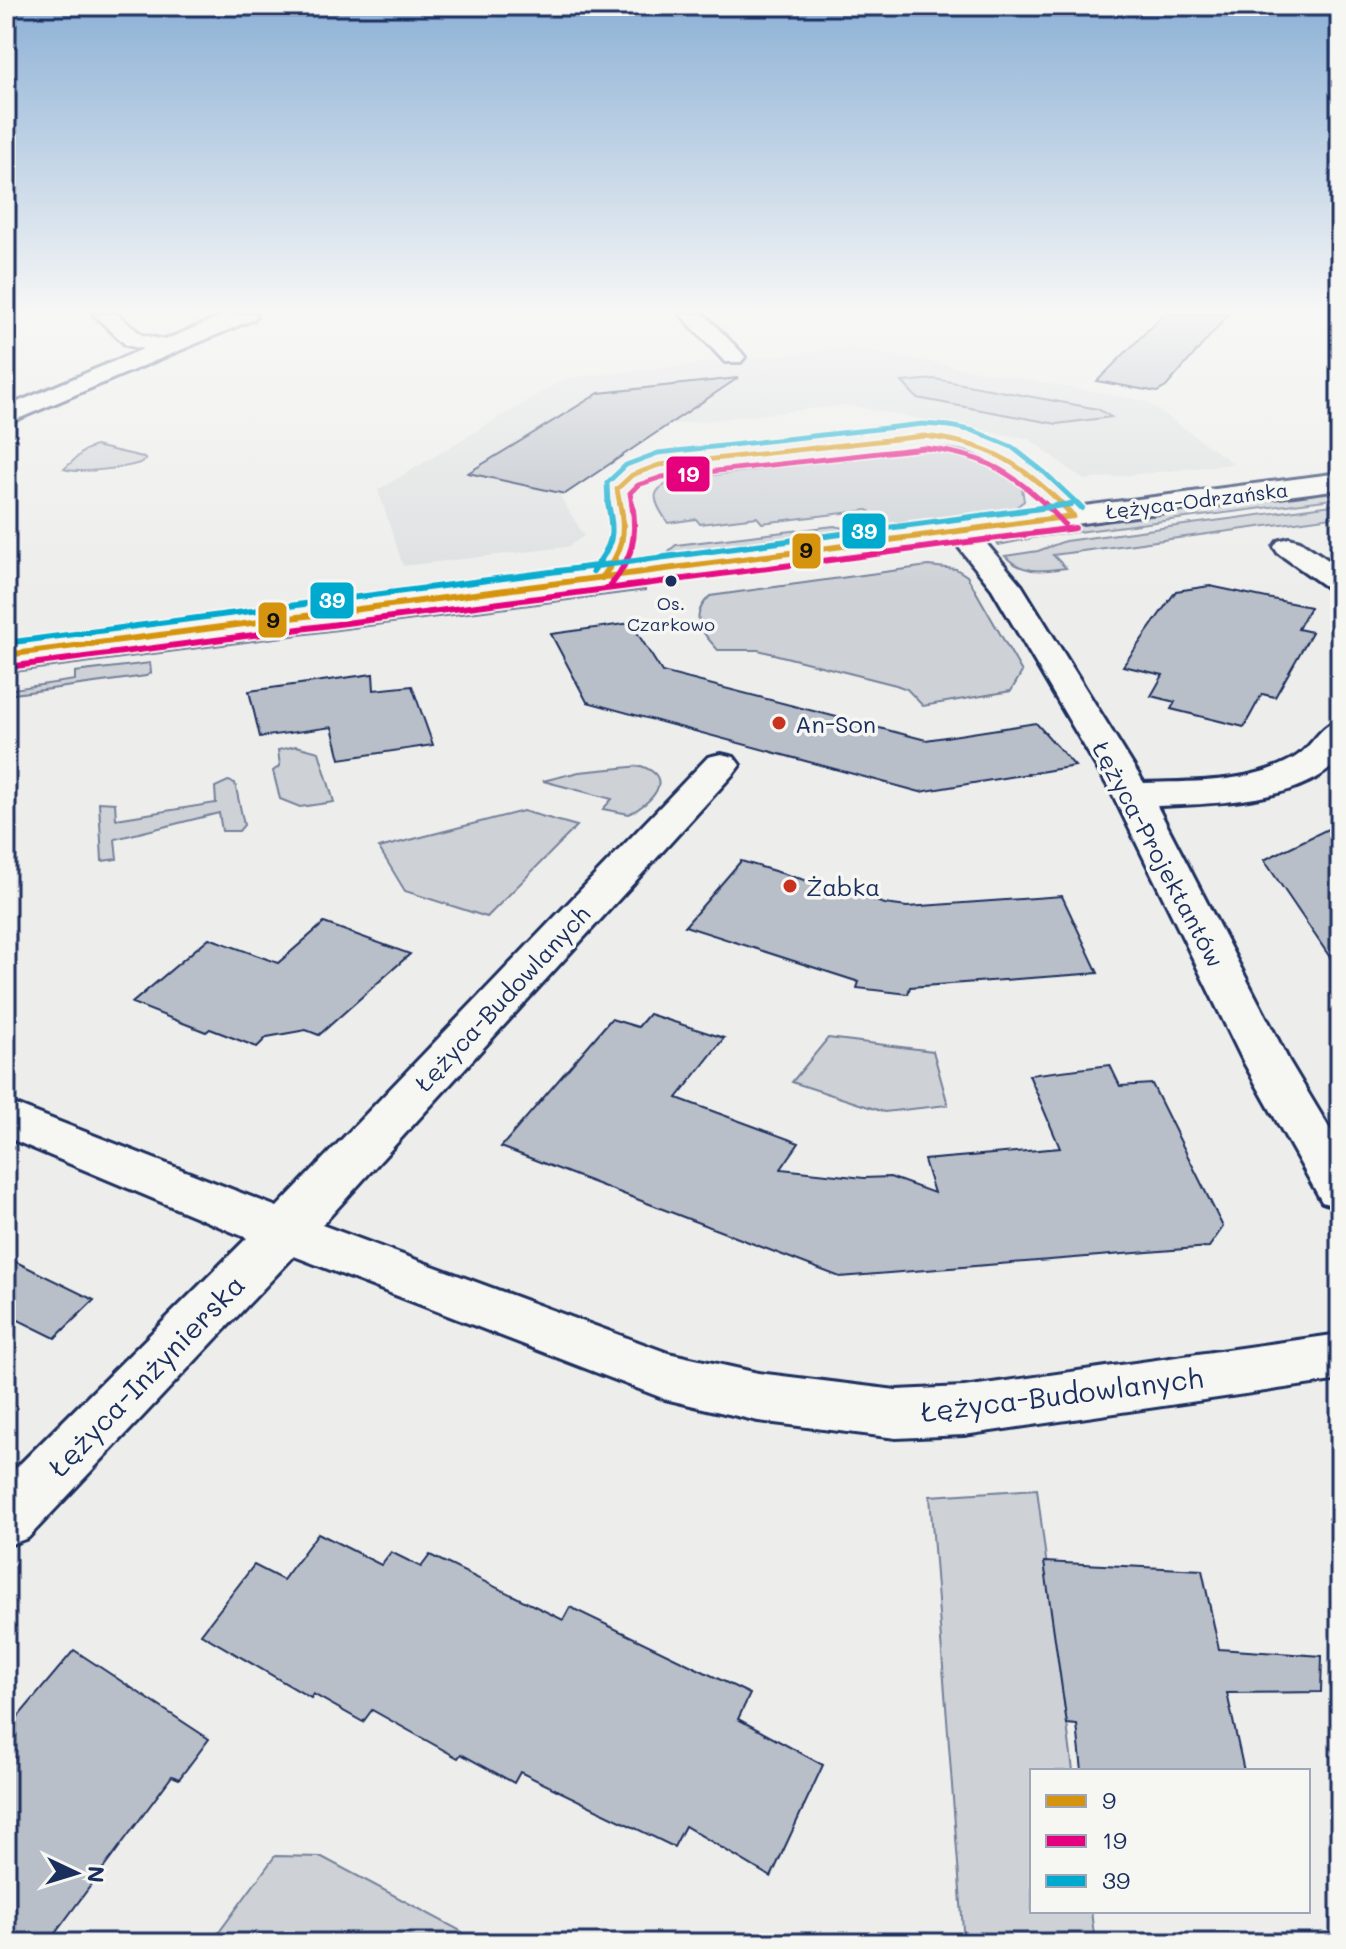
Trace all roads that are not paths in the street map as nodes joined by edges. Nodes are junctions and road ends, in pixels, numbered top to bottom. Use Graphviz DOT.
graph roads {
  1 [pos="31,405"];
  2 [pos="6,416"];
  3 [pos="1340,481"];
  4 [pos="960,530"];
  5 [pos="1289,547"];
  6 [pos="1340,582"];
  7 [pos="6,655"];
  8 [pos="1340,731"];
  9 [pos="721,765"];
  10 [pos="1132,795"];
  11 [pos="6,1118"];
  12 [pos="1340,1189"];
  13 [pos="285,1232"];
  14 [pos="1340,1357"];
  15 [pos="6,1519"];
  1 -- 2 [label="street"];
  3 -- 4 [label="street, Łężyca-Odrzańska"];
  4 -- 7 [label="street, Łężyca-Odrzańska"];
  4 -- 10 [label="street, Łężyca-Projektantów"];
  5 -- 6 [label="street"];
  8 -- 10 [label="street"];
  9 -- 13 [label="street, Łężyca-Budowlanych"];
  10 -- 12 [label="street, Łężyca-Projektantów"];
  11 -- 13 [label="street, Łężyca-Budowlanych"];
  13 -- 14 [label="street, Łężyca-Budowlanych"];
  13 -- 15 [label="street, Łężyca-Inżynierska"];
}
